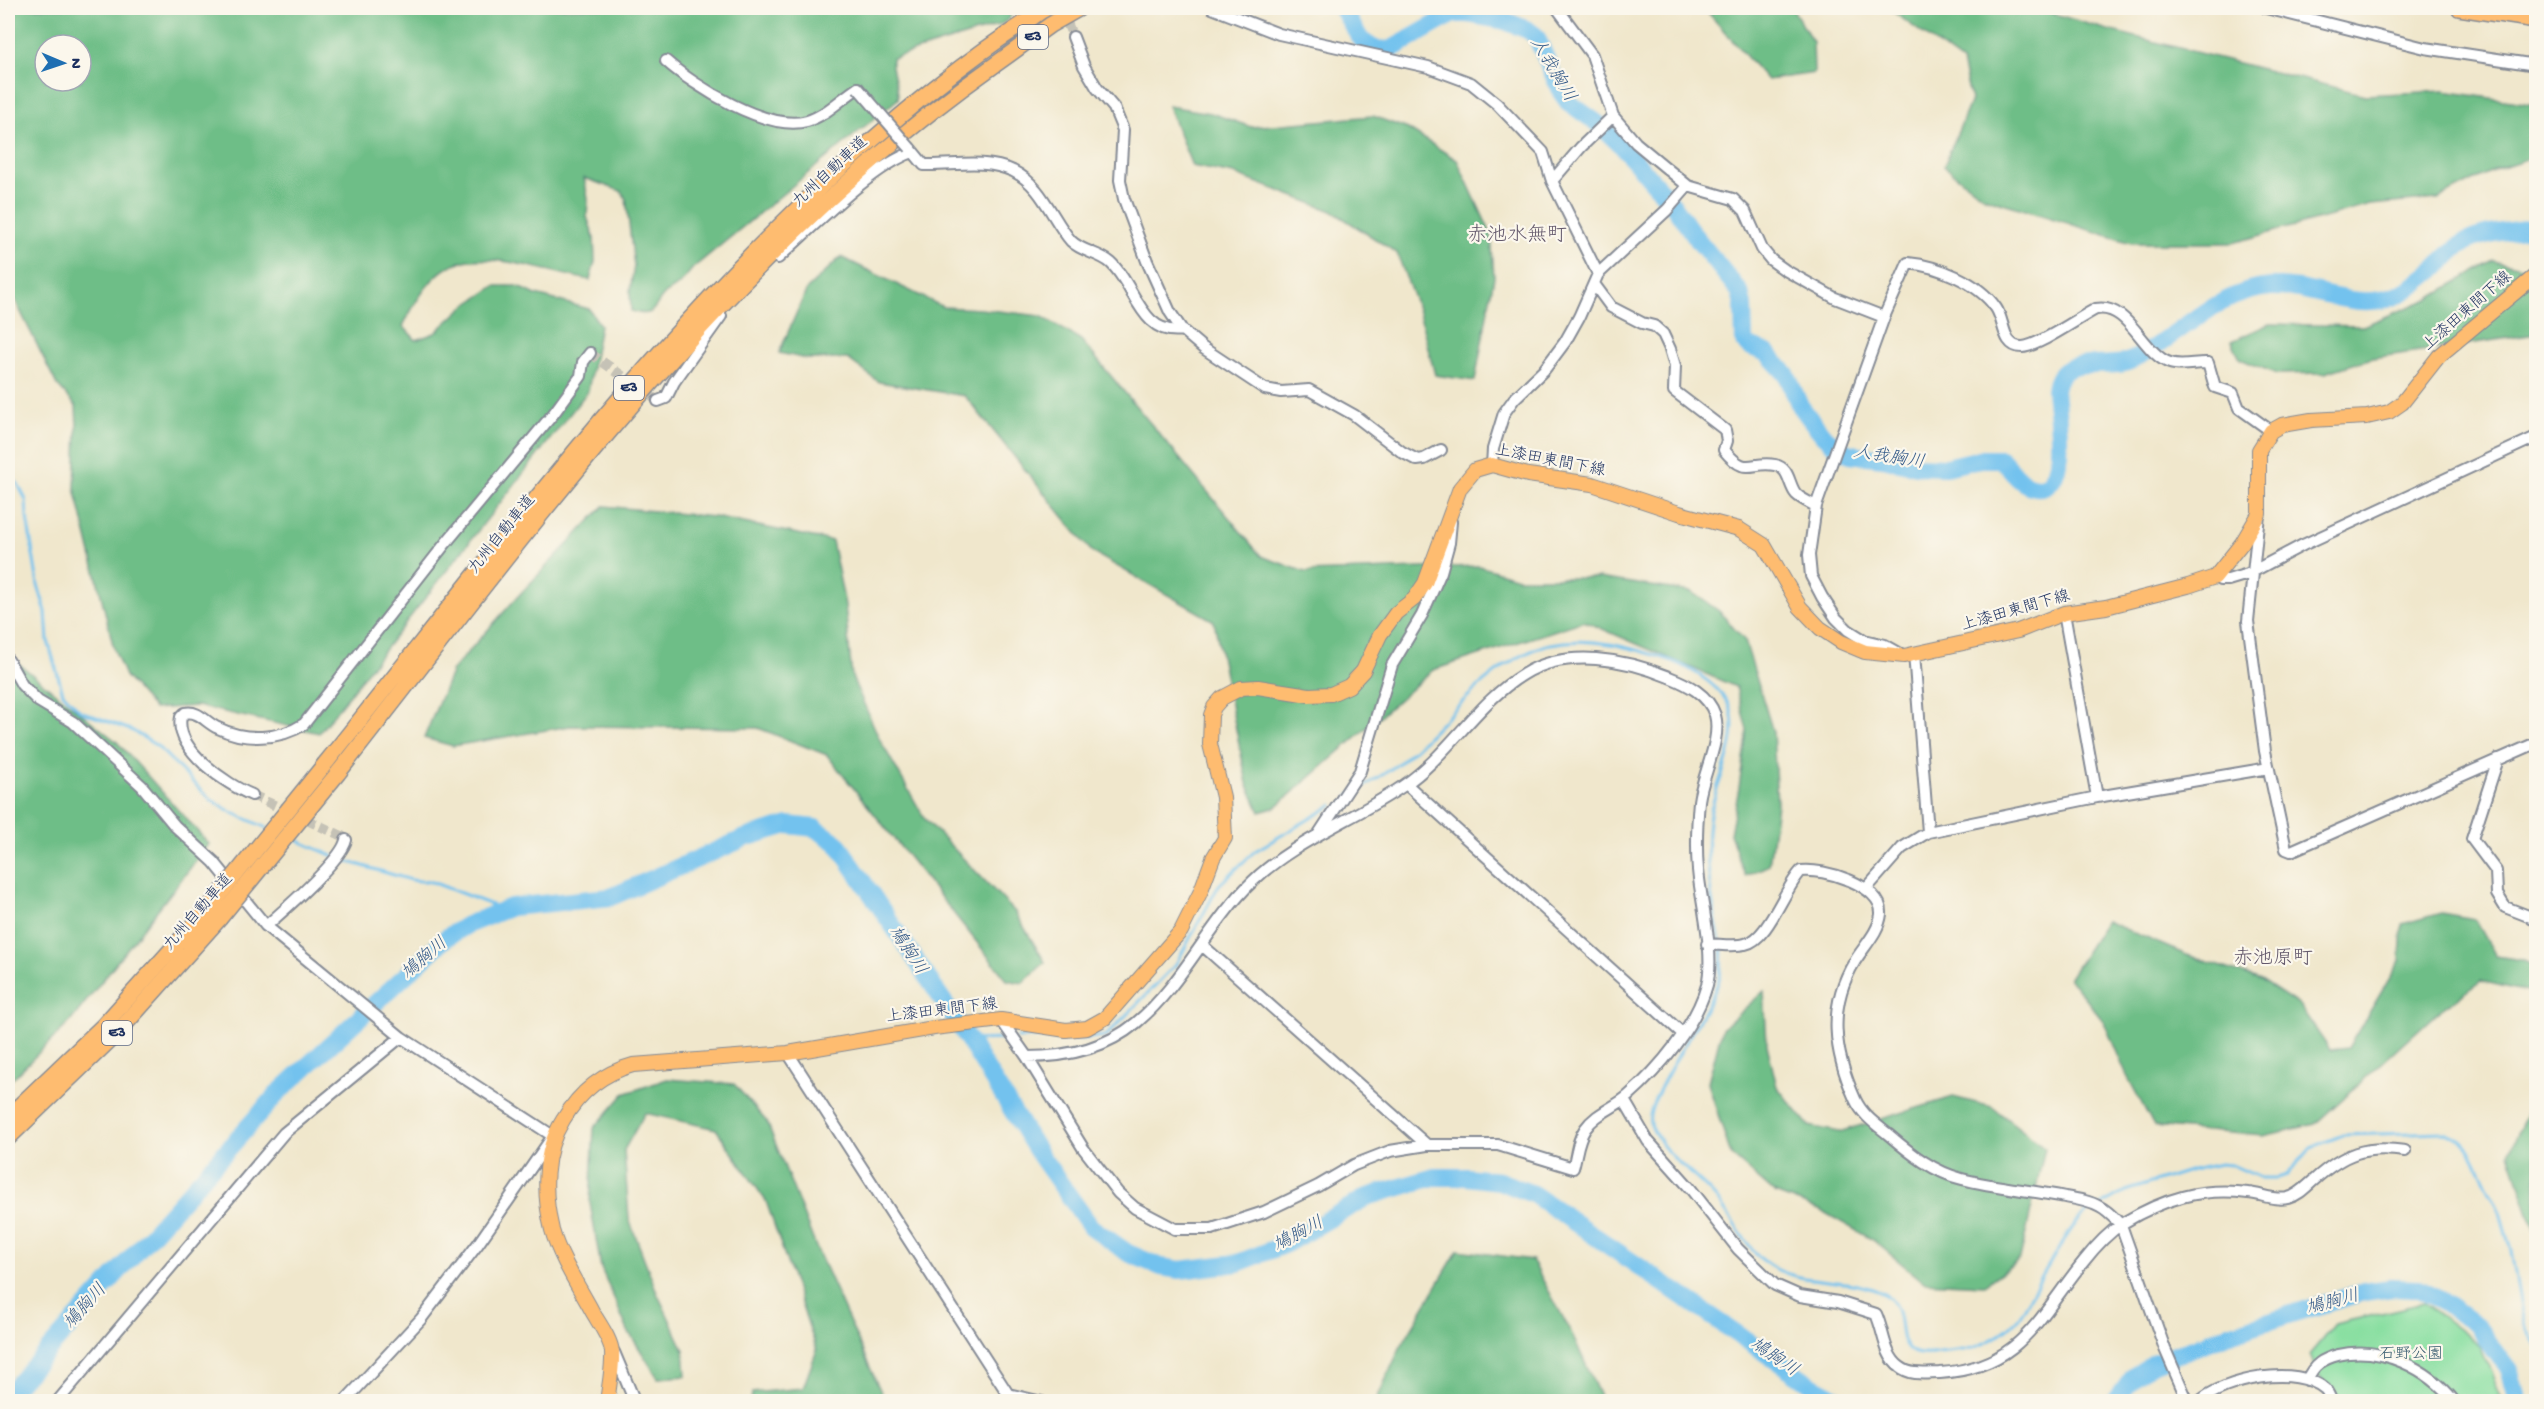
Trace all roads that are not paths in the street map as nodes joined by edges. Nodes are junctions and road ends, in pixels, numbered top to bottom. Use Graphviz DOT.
graph roads {
  1 [pos="1048,8"];
  2 [pos="1080,8"];
  3 [pos="1212,8"];
  4 [pos="1557,8"];
  5 [pos="2266,8"];
  6 [pos="2459,8"];
  7 [pos="2536,20"];
  8 [pos="1073,38"];
  9 [pos="666,61"];
  10 [pos="2536,65"];
  11 [pos="1613,116"];
  12 [pos="911,150"];
  13 [pos="1552,181"];
  14 [pos="1688,186"];
  15 [pos="2536,275"];
  16 [pos="1596,279"];
  17 [pos="1884,317"];
  18 [pos="1182,330"];
  19 [pos="590,353"];
  20 [pos="658,402"];
  21 [pos="2271,431"];
  22 [pos="2536,437"];
  23 [pos="1441,450"];
  24 [pos="1492,465"];
  25 [pos="1816,506"];
  26 [pos="1452,510"];
  27 [pos="2259,514"];
  28 [pos="2255,568"];
  29 [pos="2215,577"];
  30 [pos="2064,613"];
  31 [pos="1909,654"];
  32 [pos="8,660"];
  33 [pos="2536,743"];
  34 [pos="2498,759"];
  35 [pos="332,768"];
  36 [pos="2269,768"];
  37 [pos="1406,784"];
  38 [pos="252,795"];
  39 [pos="2097,797"];
  40 [pos="1928,832"];
  41 [pos="1317,836"];
  42 [pos="346,840"];
  43 [pos="1866,889"];
  44 [pos="213,914"];
  45 [pos="2536,919"];
  46 [pos="266,927"];
  47 [pos="1707,944"];
  48 [pos="1202,945"];
  49 [pos="1001,1020"];
  50 [pos="1683,1034"];
  51 [pos="401,1036"];
  52 [pos="788,1053"];
  53 [pos="1027,1057"];
  54 [pos="1624,1100"];
  55 [pos="8,1117"];
  56 [pos="553,1136"];
  57 [pos="8,1138"];
  58 [pos="1426,1145"];
  59 [pos="2405,1151"];
  60 [pos="2121,1225"];
  61 [pos="613,1350"];
  62 [pos="2307,1380"];
  63 [pos="57,1401"];
  64 [pos="344,1401"];
  65 [pos="607,1401"];
  66 [pos="635,1401"];
  67 [pos="1042,1401"];
  68 [pos="2188,1401"];
  69 [pos="2199,1401"];
  70 [pos="2332,1401"];
  71 [pos="2455,1401"];
  1 -- 35 [label="highway, 九州自動車道 / E3"];
  2 -- 35 [label="highway, 九州自動車道 / E3, bridge"];
  3 -- 13 [label="street"];
  4 -- 11 [label="street"];
  5 -- 10 [label="street"];
  6 -- 7 [label="highway"];
  8 -- 18 [label="street"];
  9 -- 12 [label="street, bridge"];
  11 -- 13 [label="street"];
  11 -- 14 [label="street"];
  12 -- 18 [label="street"];
  12 -- 20 [label="street"];
  13 -- 16 [label="street"];
  14 -- 16 [label="street"];
  14 -- 17 [label="street"];
  15 -- 21 [label="main road, 上漆田東間下線"];
  16 -- 24 [label="street"];
  16 -- 25 [label="street"];
  17 -- 21 [label="street"];
  17 -- 25 [label="street"];
  18 -- 23 [label="street"];
  19 -- 38 [label="street"];
  21 -- 27 [label="main road"];
  22 -- 28 [label="street"];
  24 -- 26 [label="main road, 上漆田東間下線"];
  24 -- 31 [label="main road, 上漆田東間下線"];
  25 -- 31 [label="street"];
  26 -- 41 [label="street"];
  26 -- 49 [label="main road, 上漆田東間下線"];
  27 -- 28 [label="street"];
  27 -- 29 [label="main road"];
  28 -- 29 [label="street"];
  28 -- 36 [label="street"];
  29 -- 30 [label="main road, 上漆田東間下線"];
  30 -- 31 [label="main road, 上漆田東間下線"];
  30 -- 39 [label="street"];
  31 -- 40 [label="street"];
  32 -- 46 [label="street"];
  33 -- 34 [label="street"];
  34 -- 36 [label="street"];
  34 -- 45 [label="street"];
  35 -- 44 [label="highway, 九州自動車道 / E3, bridge"];
  36 -- 39 [label="street"];
  37 -- 41 [label="street"];
  37 -- 47 [label="street"];
  37 -- 50 [label="street"];
  39 -- 40 [label="street"];
  40 -- 43 [label="street"];
  41 -- 48 [label="street"];
  42 -- 46 [label="street"];
  43 -- 47 [label="street"];
  43 -- 60 [label="street"];
  44 -- 55 [label="highway, 九州自動車道 / E3"];
  44 -- 57 [label="highway, 九州自動車道 / E3"];
  46 -- 51 [label="street"];
  47 -- 50 [label="street"];
  48 -- 53 [label="street"];
  48 -- 58 [label="street"];
  49 -- 52 [label="main road, 上漆田東間下線"];
  49 -- 53 [label="street"];
  50 -- 54 [label="street"];
  51 -- 56 [label="street"];
  51 -- 63 [label="street"];
  52 -- 56 [label="main road, 上漆田東間下線"];
  52 -- 67 [label="street"];
  53 -- 58 [label="street"];
  54 -- 58 [label="street"];
  54 -- 60 [label="street"];
  56 -- 61 [label="main road, 上漆田東間下線"];
  56 -- 64 [label="street"];
  59 -- 60 [label="street"];
  60 -- 68 [label="street"];
  61 -- 65 [label="main road"];
  61 -- 66 [label="street"];
  62 -- 69 [label="street"];
  62 -- 70 [label="street"];
  62 -- 71 [label="street"];
}
